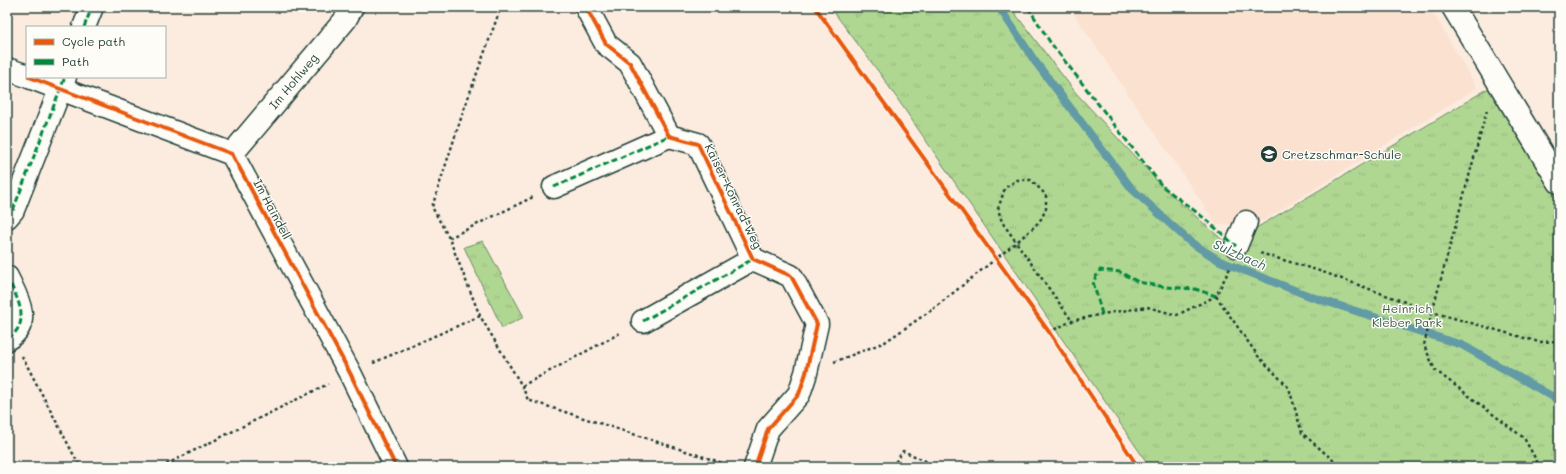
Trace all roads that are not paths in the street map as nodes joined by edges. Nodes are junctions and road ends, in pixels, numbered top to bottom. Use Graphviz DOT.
graph roads {
  1 [pos="92,7"];
  2 [pos="352,7"];
  3 [pos="586,7"];
  4 [pos="1453,7"];
  5 [pos="84,26"];
  6 [pos="7,69"];
  7 [pos="26,76"];
  8 [pos="34,78"];
  9 [pos="62,83"];
  10 [pos="669,136"];
  11 [pos="232,154"];
  12 [pos="1559,182"];
  13 [pos="554,187"];
  14 [pos="7,217"];
  15 [pos="1246,222"];
  16 [pos="1236,246"];
  17 [pos="753,259"];
  18 [pos="7,278"];
  19 [pos="644,321"];
  20 [pos="9,337"];
  21 [pos="396,467"];
  22 [pos="755,467"];
  1 -- 5 [label="street"];
  2 -- 11 [label="street, Im Hohlweg"];
  3 -- 10 [label="street"];
  4 -- 12 [label="street"];
  6 -- 7 [label="street"];
  8 -- 9 [label="street"];
  9 -- 11 [label="street"];
  9 -- 14 [label="street"];
  10 -- 13 [label="street"];
  10 -- 17 [label="street, Kaiser-Konrad-Weg"];
  11 -- 21 [label="street, Im Haindell"];
  15 -- 16 [label="street"];
  17 -- 19 [label="street, Kaiser-Konrad-Weg"];
  17 -- 22 [label="street, Kaiser-Konrad-Weg"];
  18 -- 20 [label="street"];
}
